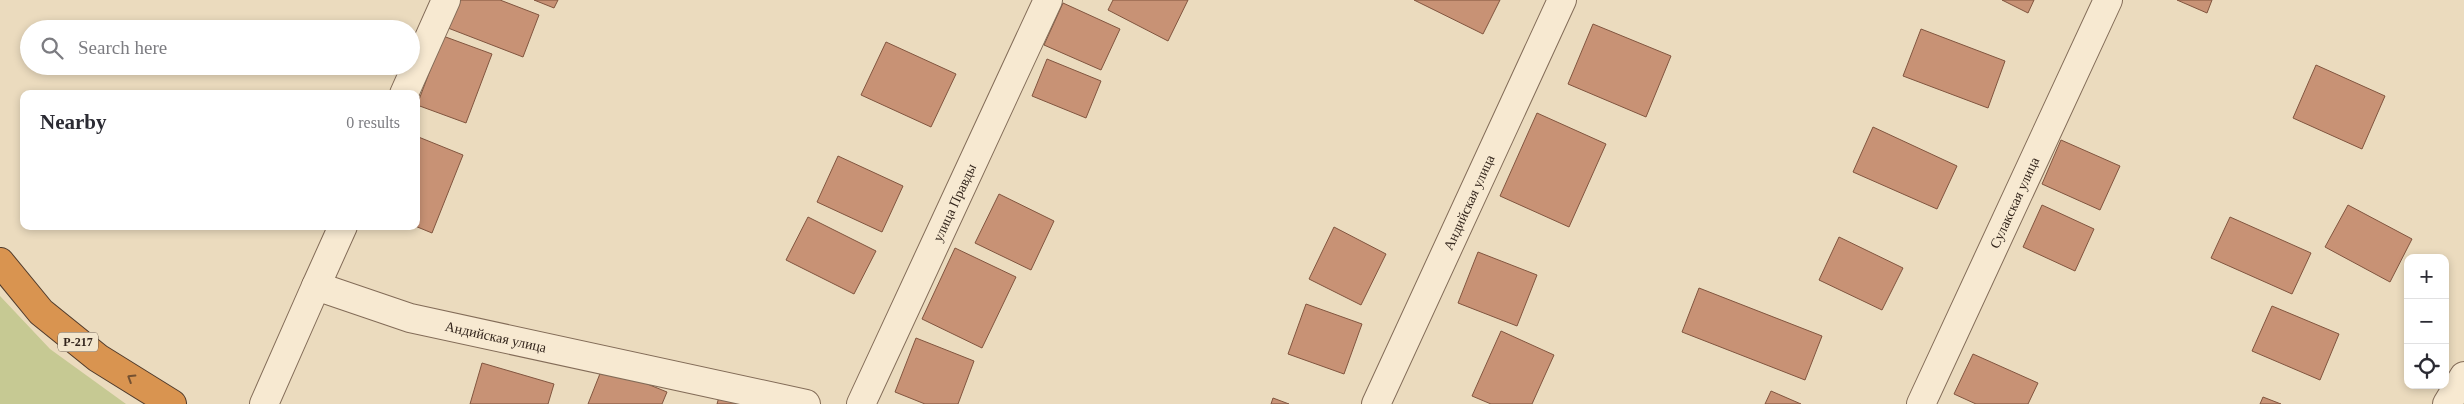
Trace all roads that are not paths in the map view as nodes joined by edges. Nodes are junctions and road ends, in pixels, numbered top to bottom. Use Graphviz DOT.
graph roads {
  1 [pos="446,0"];
  2 [pos="1048,0"];
  3 [pos="1562,0"];
  4 [pos="2108,0"];
  5 [pos="420,58"];
  6 [pos="412,75"];
  7 [pos="406,90"];
  8 [pos="341,230"];
  9 [pos="0,262"];
  10 [pos="316,286"];
  11 [pos="2464,376"];
  12 [pos="172,404"];
  13 [pos="264,404"];
  14 [pos="806,404"];
  15 [pos="861,404"];
  16 [pos="1376,404"];
  17 [pos="1921,404"];
  18 [pos="2448,404"];
  1 -- 5 [label="street"];
  2 -- 15 [label="street, улица Правды"];
  3 -- 16 [label="street, Андийская улица"];
  4 -- 17 [label="street, Сулакская улица"];
  6 -- 7 [label="street"];
  8 -- 10 [label="street"];
  12 -- 9 [label="highway, Р-217, one-way"];
  10 -- 13 [label="street"];
  10 -- 14 [label="street, Андийская улица"];
  11 -- 18 [label="street"];
}
